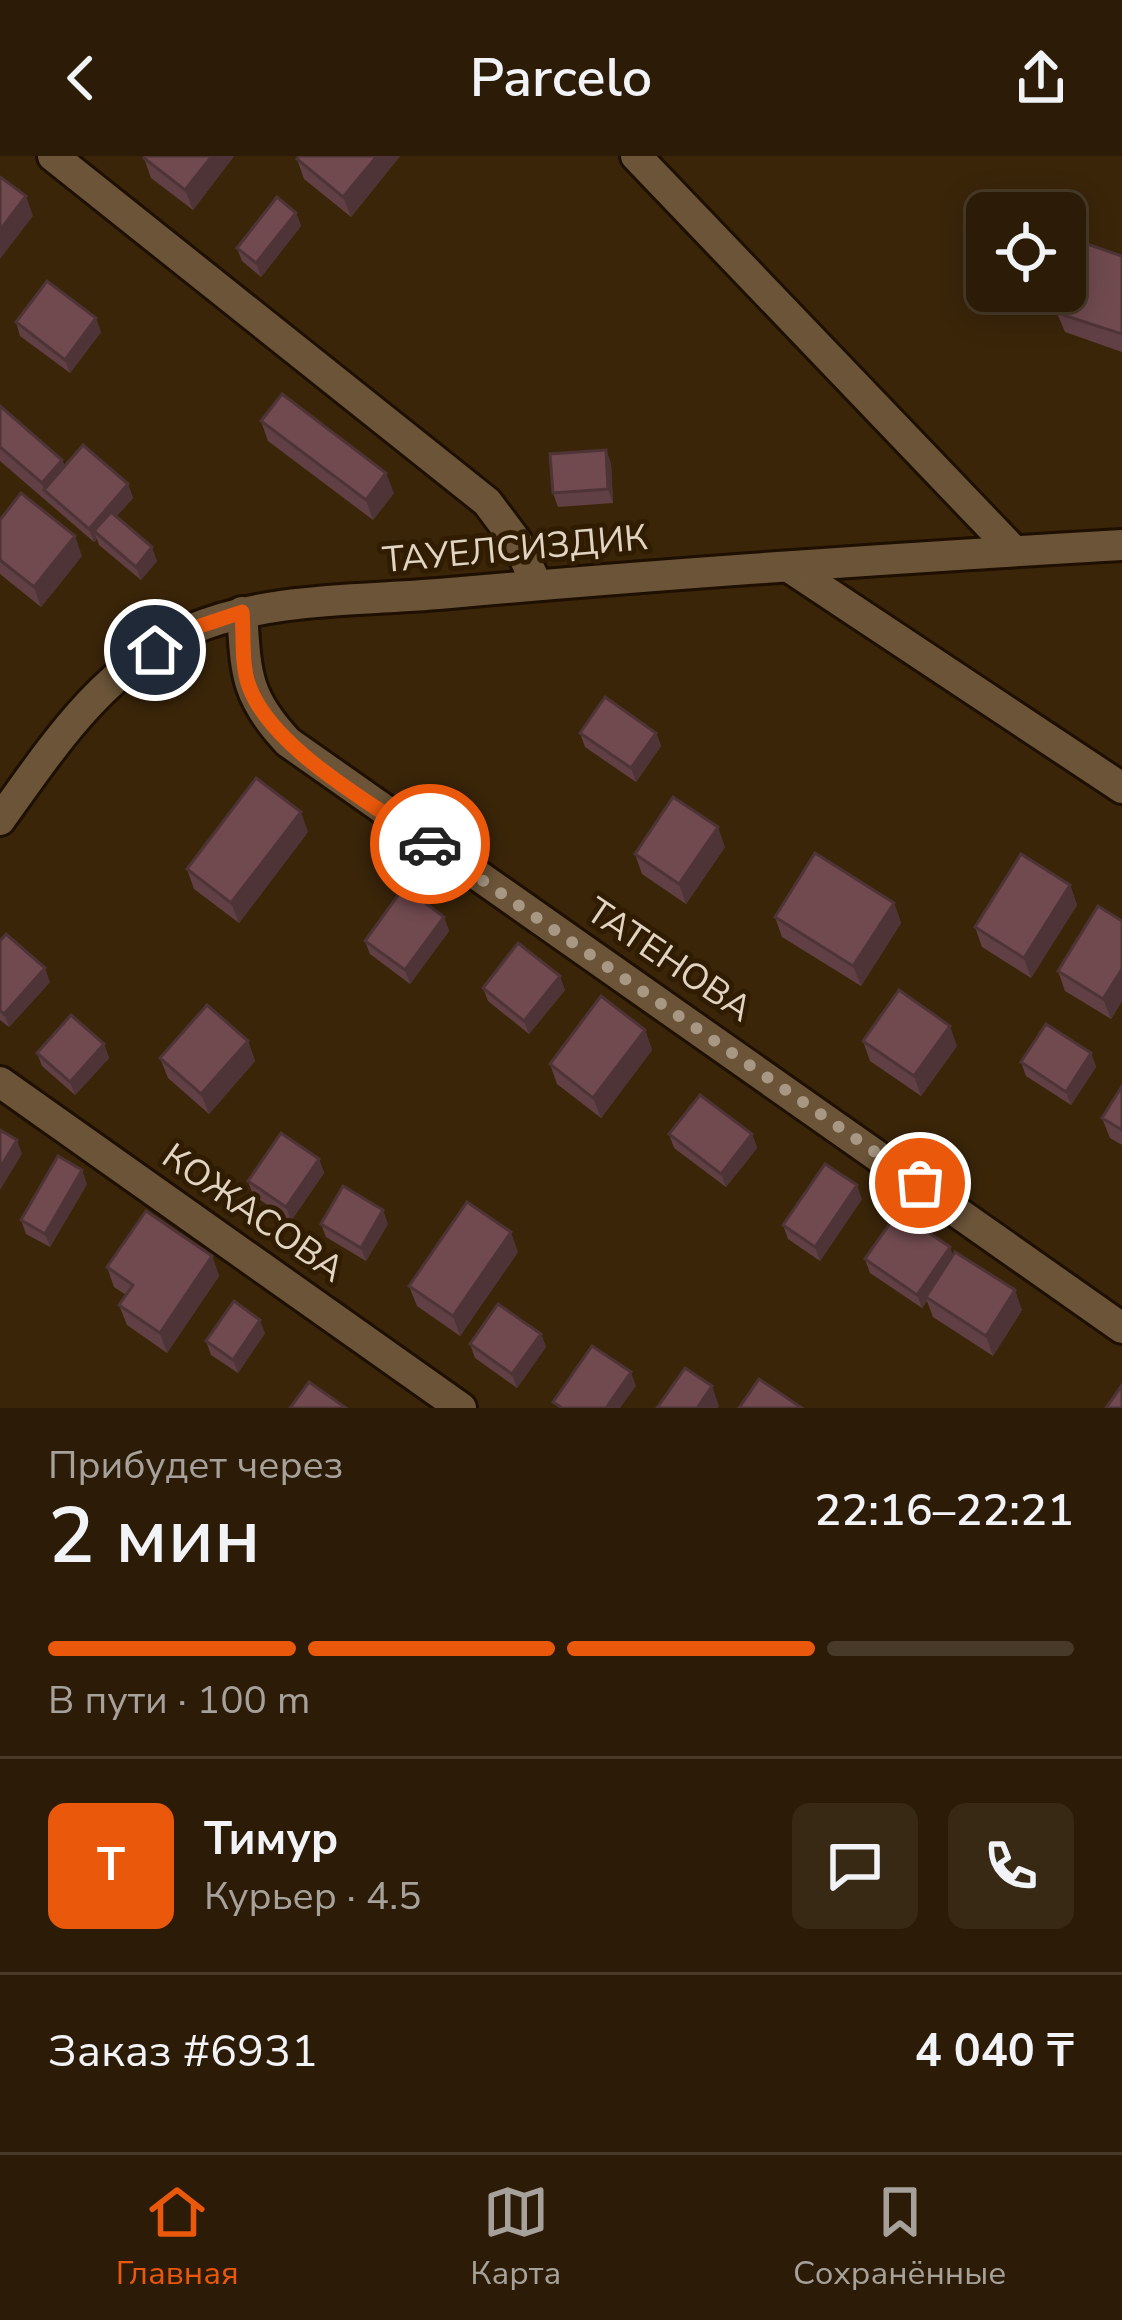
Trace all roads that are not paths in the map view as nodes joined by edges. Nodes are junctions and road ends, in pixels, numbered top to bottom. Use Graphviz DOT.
graph roads {
  1 [pos="53,156"];
  2 [pos="636,156"];
  3 [pos="1122,545"];
  4 [pos="1014,551"];
  5 [pos="789,567"];
  6 [pos="538,585"];
  7 [pos="242,612"];
  8 [pos="1122,788"];
  9 [pos="4,806"];
  10 [pos="0,1082"];
  11 [pos="1122,1328"];
  12 [pos="460,1408"];
  1 -- 6 [label="street"];
  2 -- 4 [label="street"];
  3 -- 4 [label="street, ТАУЕЛСИЗДИК"];
  4 -- 5 [label="street, ТАУЕЛСИЗДИК"];
  5 -- 6 [label="street, ТАУЕЛСИЗДИК"];
  5 -- 8 [label="street"];
  6 -- 7 [label="street, ТАУЕЛСИЗДИК"];
  7 -- 9 [label="street, ТАУЕЛСИЗДИК"];
  7 -- 11 [label="street, ТАТЕНОВА"];
  10 -- 12 [label="street, КОЖАСОВА"];
}
